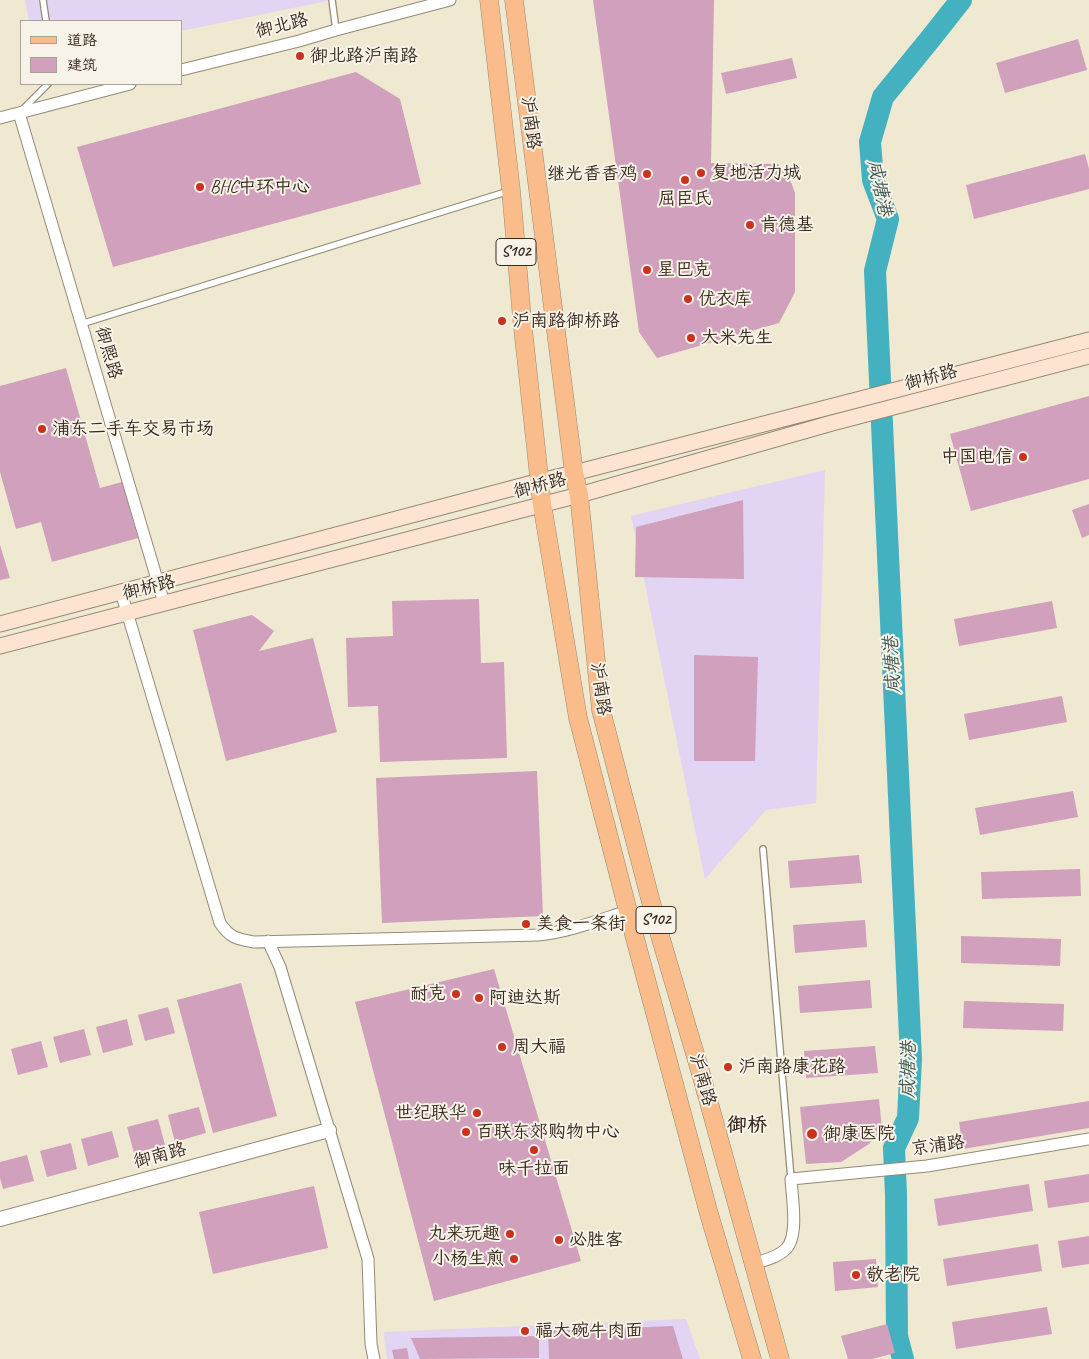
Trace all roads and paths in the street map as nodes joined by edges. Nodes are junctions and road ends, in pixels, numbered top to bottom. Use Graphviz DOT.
graph roads {
  1 [pos="43,0"];
  2 [pos="332,0"];
  3 [pos="450,0"];
  4 [pos="489,0"];
  5 [pos="514,0"];
  6 [pos="46,20"];
  7 [pos="336,30"];
  8 [pos="182,70"];
  9 [pos="47,85"];
  10 [pos="126,85"];
  11 [pos="19,113"];
  12 [pos="0,118"];
  13 [pos="511,190"];
  14 [pos="82,324"];
  15 [pos="1089,340"];
  16 [pos="1089,356"];
  17 [pos="574,473"];
  18 [pos="540,481"];
  19 [pos="579,495"];
  20 [pos="542,504"];
  21 [pos="157,582"];
  22 [pos="121,592"];
  23 [pos="164,603"];
  24 [pos="127,612"];
  25 [pos="0,624"];
  26 [pos="0,646"];
  27 [pos="763,850"];
  28 [pos="628,911"];
  29 [pos="268,941"];
  30 [pos="329,1130"];
  31 [pos="1089,1140"];
  32 [pos="791,1179"];
  33 [pos="0,1219"];
  34 [pos="753,1264"];
  35 [pos="374,1359"];
  36 [pos="752,1359"];
  37 [pos="780,1359"];
  1 -- 6 [label="lane"];
  2 -- 7 [label="lane"];
  3 -- 7 [label="street, 御北路"];
  4 -- 13 [label="main road, 沪南路 / S102"];
  5 -- 17 [label="main road, 沪南路 / S102"];
  7 -- 8 [label="street, 御北路"];
  9 -- 11 [label="lane"];
  10 -- 11 [label="street"];
  11 -- 12 [label="street"];
  11 -- 14 [label="street, 御熙路"];
  13 -- 14 [label="lane"];
  13 -- 18 [label="main road, 沪南路 / S102"];
  14 -- 21 [label="street, 御熙路"];
  15 -- 17 [label="main road, 御桥路"];
  16 -- 19 [label="main road, 御桥路"];
  17 -- 18 [label="main road, 御桥路"];
  17 -- 19 [label="main road, 沪南路 / S102"];
  18 -- 20 [label="main road, 沪南路 / S102"];
  18 -- 21 [label="main road, 御桥路"];
  19 -- 20 [label="main road, 御桥路"];
  19 -- 34 [label="main road, 沪南路 / S102"];
  20 -- 23 [label="main road, 御桥路"];
  20 -- 28 [label="main road, 沪南路 / S102"];
  21 -- 22 [label="main road, 御桥路"];
  21 -- 23 [label="street, 御熙路"];
  22 -- 24 [label="street"];
  22 -- 25 [label="main road, 御桥路"];
  23 -- 24 [label="main road, 御桥路"];
  24 -- 26 [label="main road, 御桥路"];
  24 -- 29 [label="street"];
  27 -- 32 [label="lane"];
  28 -- 29 [label="street"];
  28 -- 36 [label="main road, 沪南路 / S102"];
  29 -- 30 [label="street"];
  30 -- 33 [label="street, 御南路"];
  30 -- 35 [label="street"];
  31 -- 32 [label="street, 京浦路"];
  32 -- 34 [label="street"];
  34 -- 37 [label="main road, 沪南路 / S102"];
}
